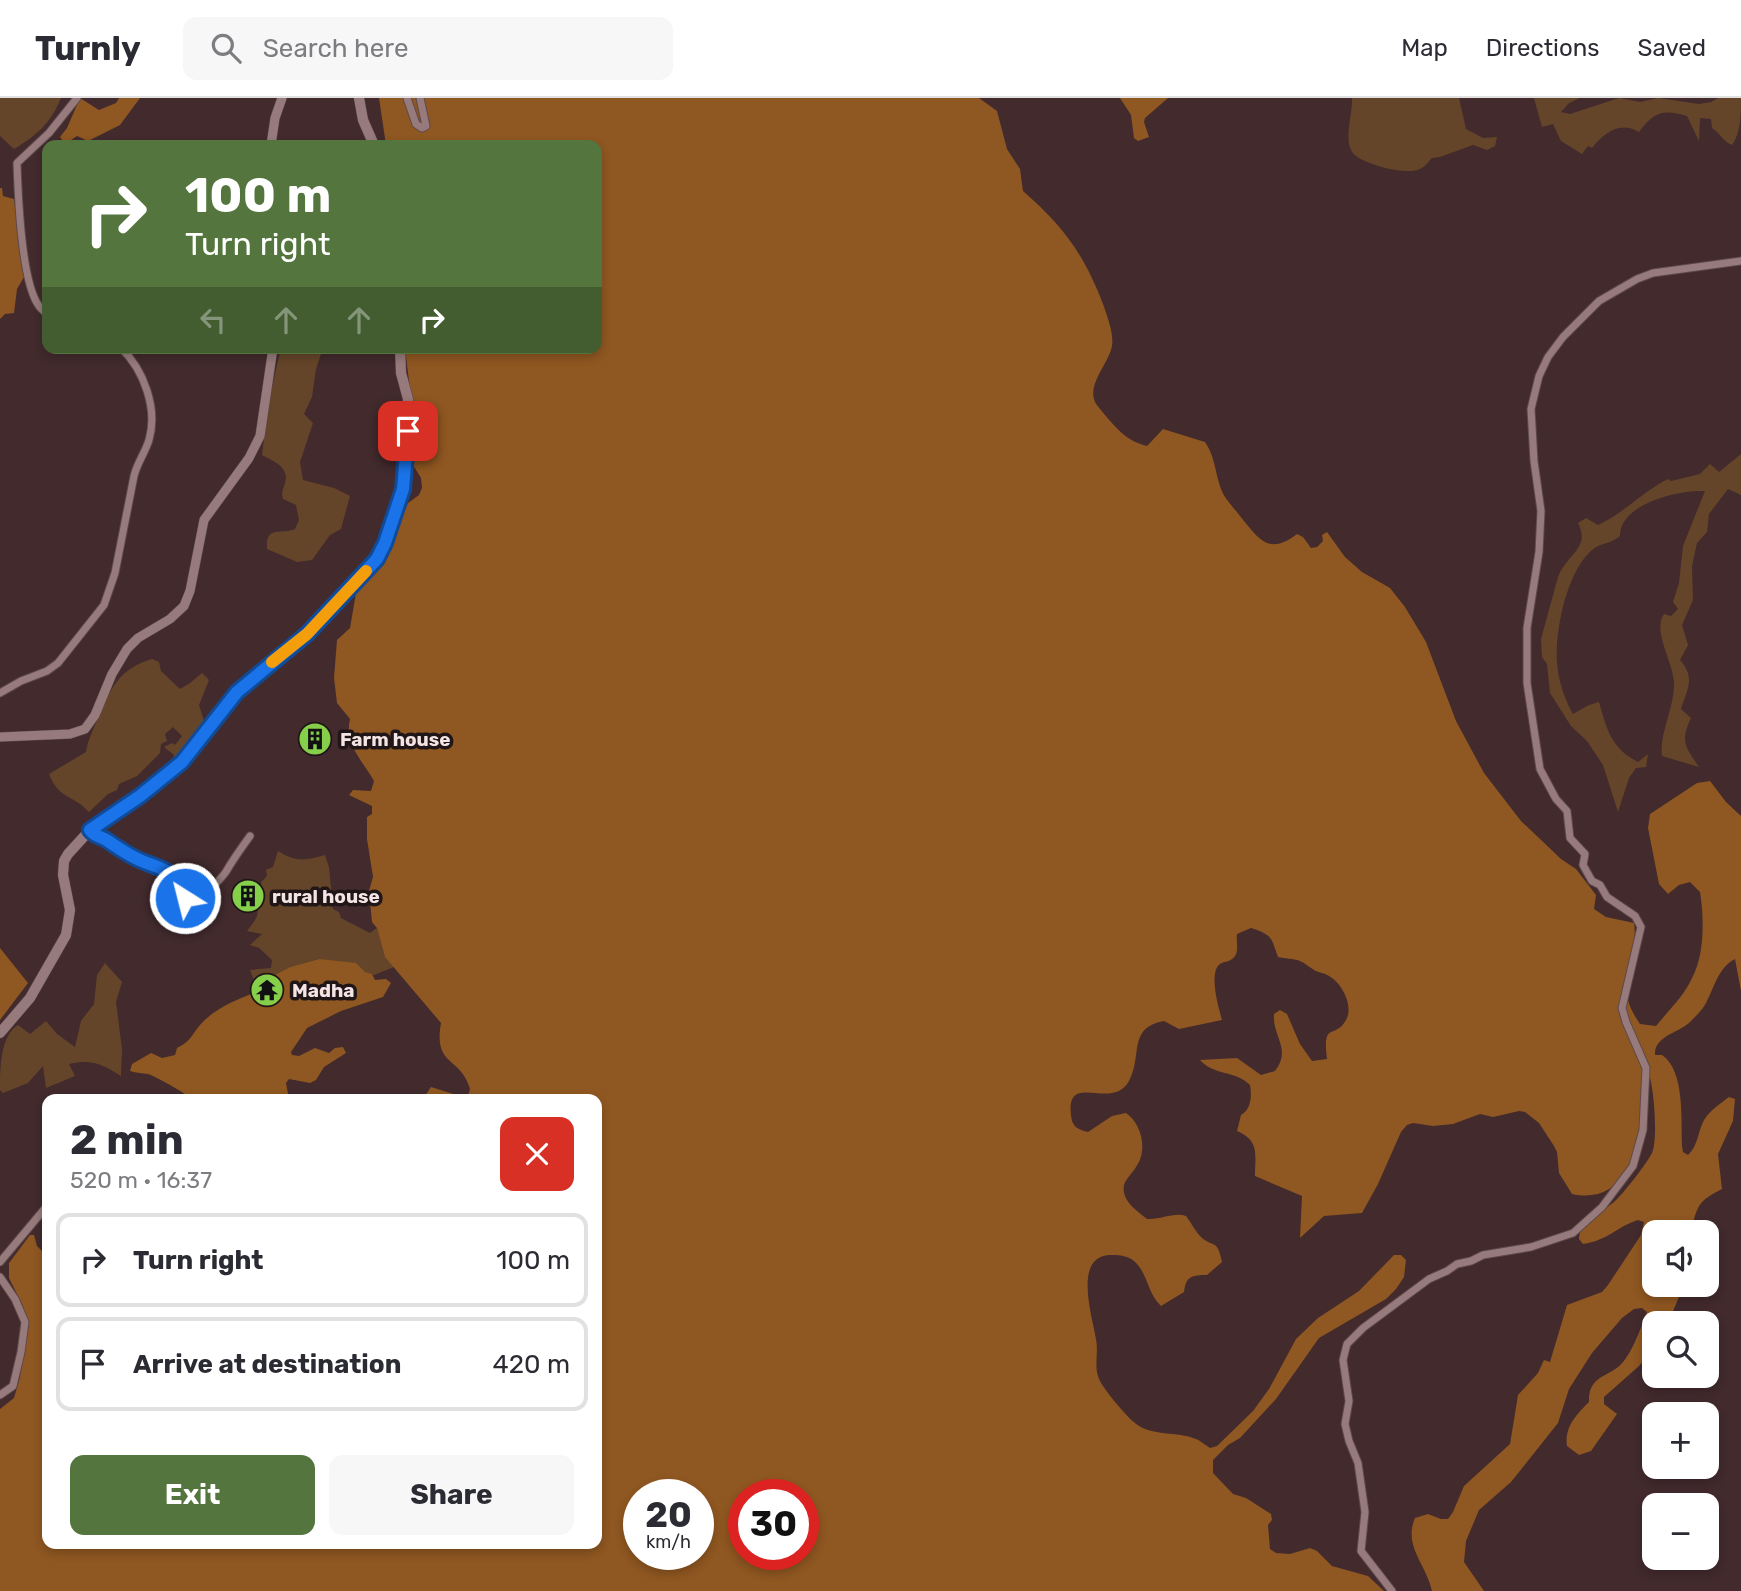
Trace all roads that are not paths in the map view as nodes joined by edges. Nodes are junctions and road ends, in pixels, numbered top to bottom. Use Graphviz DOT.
graph roads {
  1 [pos="77,98"];
  2 [pos="282,98"];
  3 [pos="359,98"];
  4 [pos="407,98"];
  5 [pos="420,98"];
  6 [pos="272,140"];
  7 [pos="372,140"];
  8 [pos="1741,261"];
  9 [pos="42,310"];
  10 [pos="125,354"];
  11 [pos="272,354"];
  12 [pos="400,354"];
  13 [pos="0,693"];
  14 [pos="0,737"];
  15 [pos="90,830"];
  16 [pos="250,836"];
  17 [pos="0,1033"];
  18 [pos="42,1212"];
  19 [pos="0,1262"];
  20 [pos="0,1277"];
  21 [pos="0,1395"];
  22 [pos="1392,1591"];
  1 -- 9 [label="street"];
  2 -- 6 [label="street"];
  3 -- 7 [label="main road"];
  4 -- 5 [label="street"];
  8 -- 22 [label="street"];
  10 -- 13 [label="street"];
  11 -- 14 [label="street"];
  12 -- 15 [label="main road"];
  15 -- 16 [label="street"];
  15 -- 17 [label="main road"];
  18 -- 19 [label="street"];
  20 -- 21 [label="street"];
}
